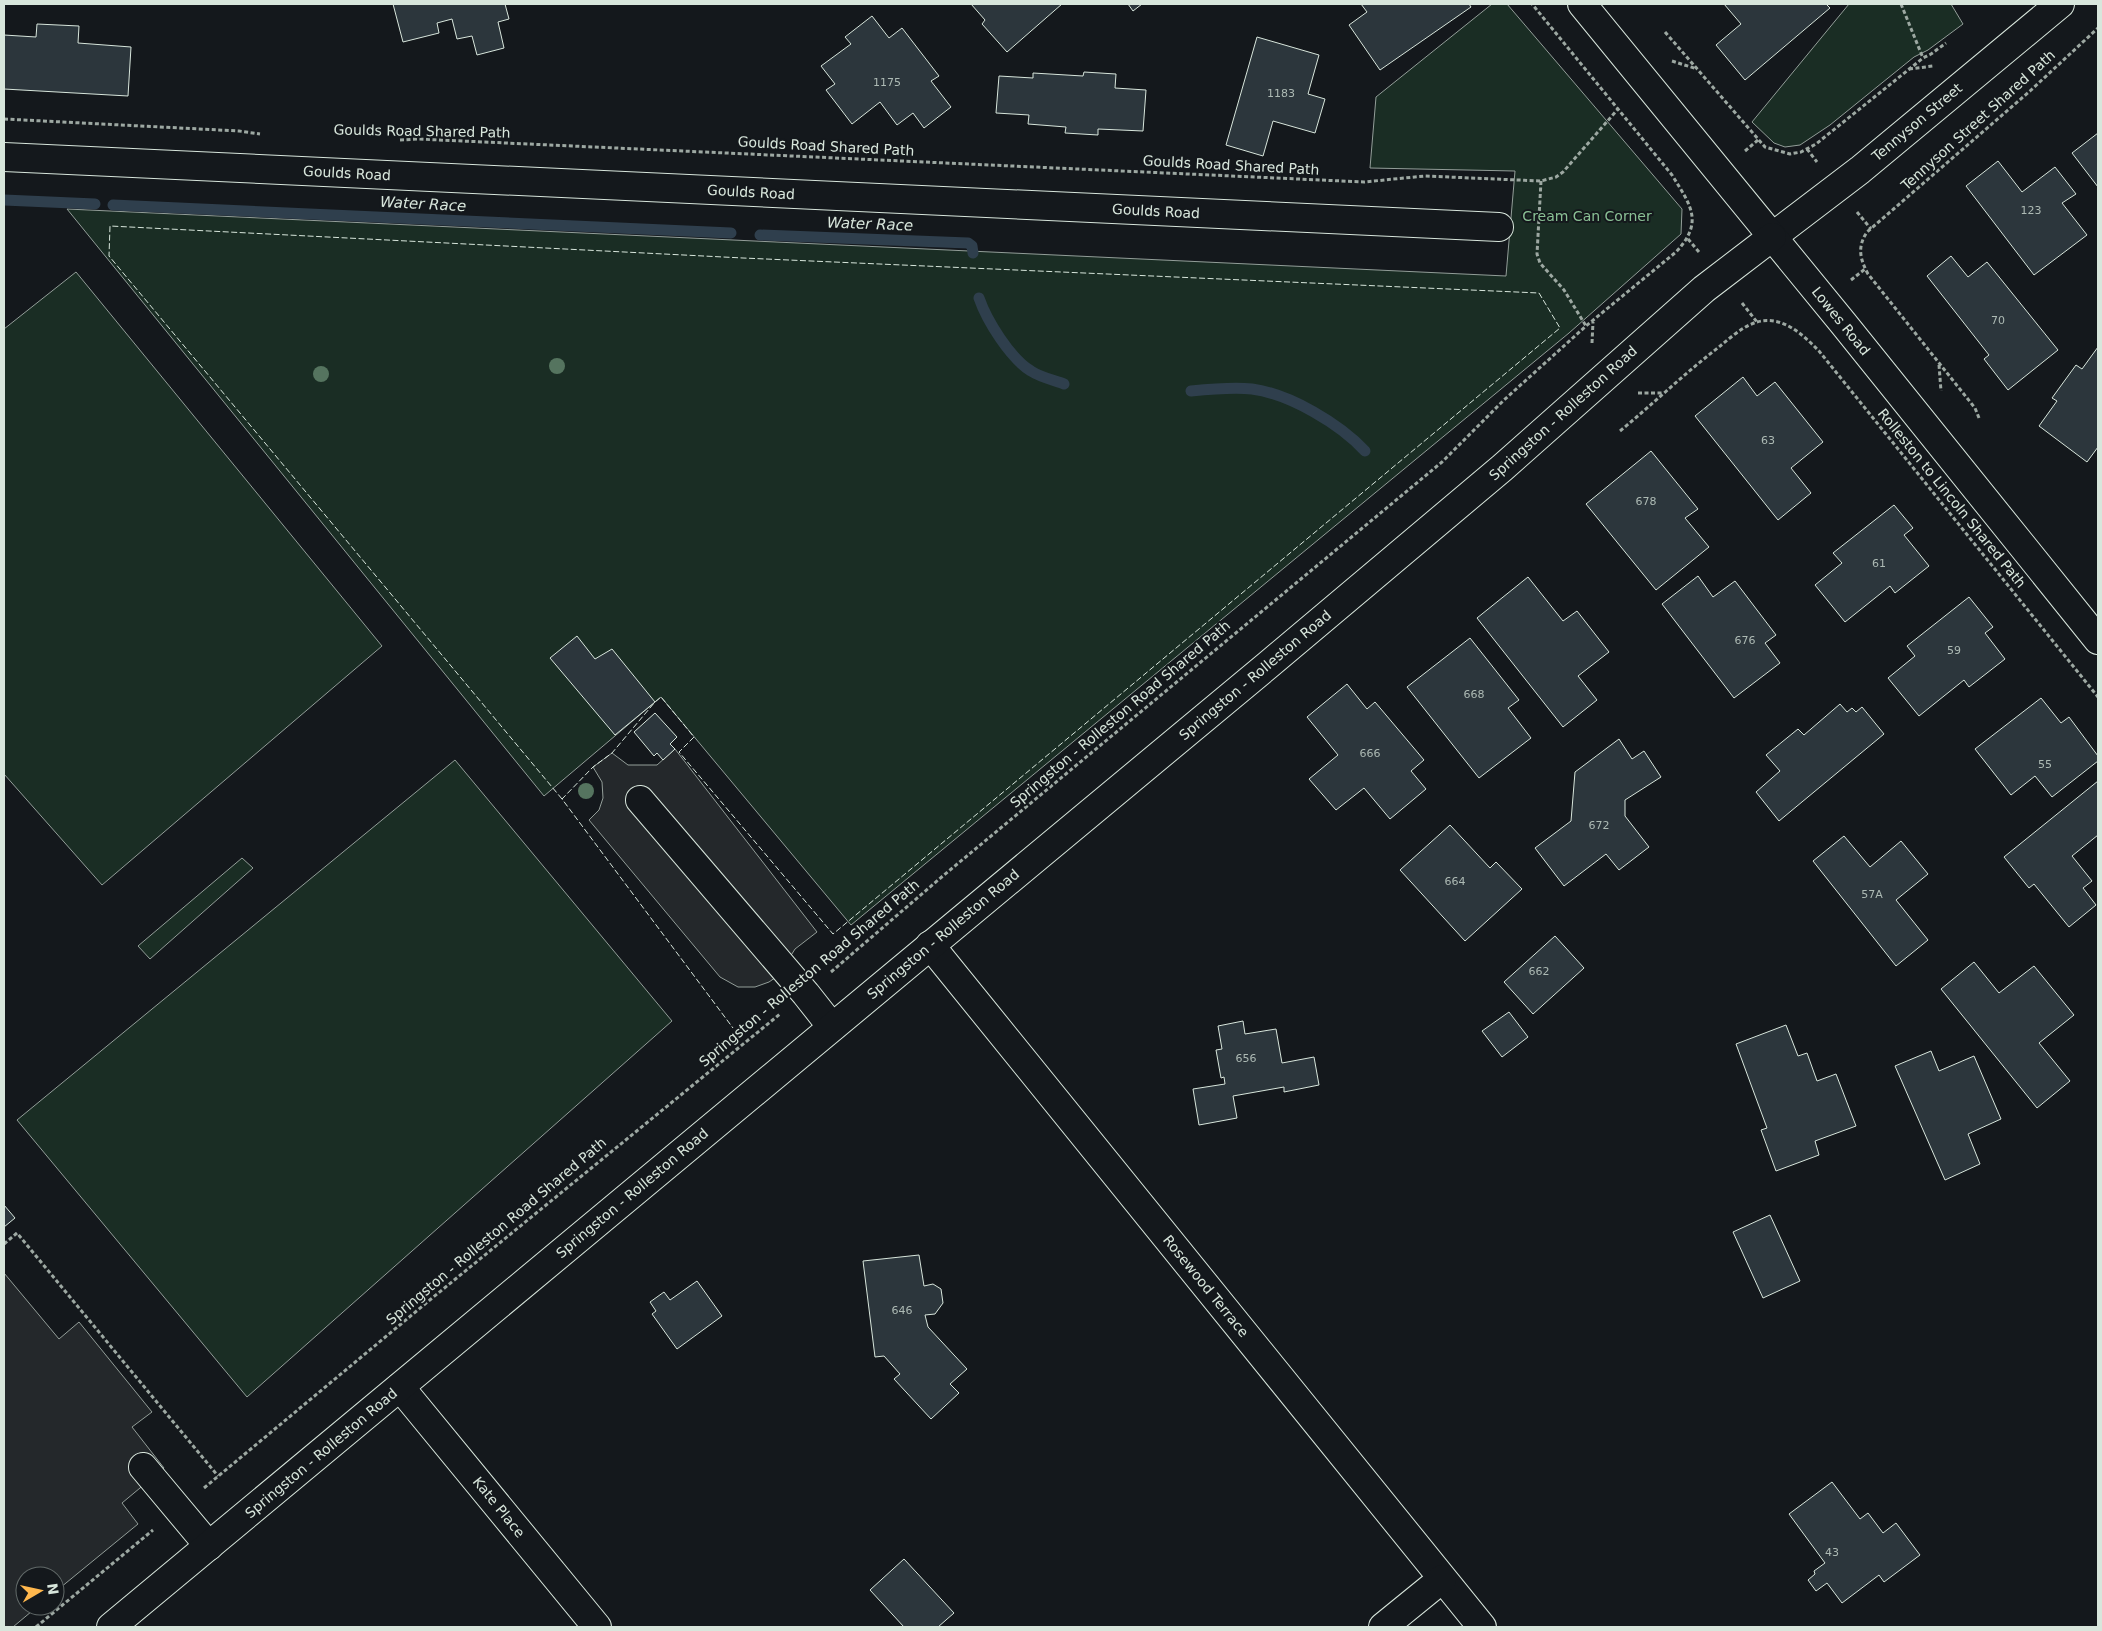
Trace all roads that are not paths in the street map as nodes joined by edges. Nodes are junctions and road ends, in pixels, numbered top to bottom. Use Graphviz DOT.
graph roads {
  1 [pos="1582,4"];
  2 [pos="2060,4"];
  3 [pos="4,157"];
  4 [pos="1499,227"];
  5 [pos="1772,237"];
  6 [pos="2098,640"];
  7 [pos="640,800"];
  8 [pos="930,945"];
  9 [pos="832,1027"];
  10 [pos="400,1387"];
  11 [pos="143,1467"];
  12 [pos="209,1546"];
  13 [pos="1442,1579"];
  14 [pos="111,1627"];
  15 [pos="597,1627"];
  16 [pos="1384,1627"];
  17 [pos="1482,1627"];
  1 -- 5 [label="street, Lowes Road"];
  2 -- 5 [label="street, Tennyson Street"];
  3 -- 4 [label="street, Goulds Road"];
  5 -- 6 [label="street, Lowes Road"];
  5 -- 8 [label="street, Springston - Rolleston Road"];
  7 -- 9 [label="street"];
  8 -- 9 [label="street, Springston - Rolleston Road"];
  8 -- 13 [label="street, Rosewood Terrace"];
  9 -- 10 [label="street, Springston - Rolleston Road"];
  10 -- 12 [label="street, Springston - Rolleston Road"];
  10 -- 15 [label="street, Kate Place"];
  11 -- 12 [label="street"];
  12 -- 14 [label="street, Springston - Rolleston Road"];
  13 -- 16 [label="street"];
  13 -- 17 [label="street, Rosewood Terrace"];
}
